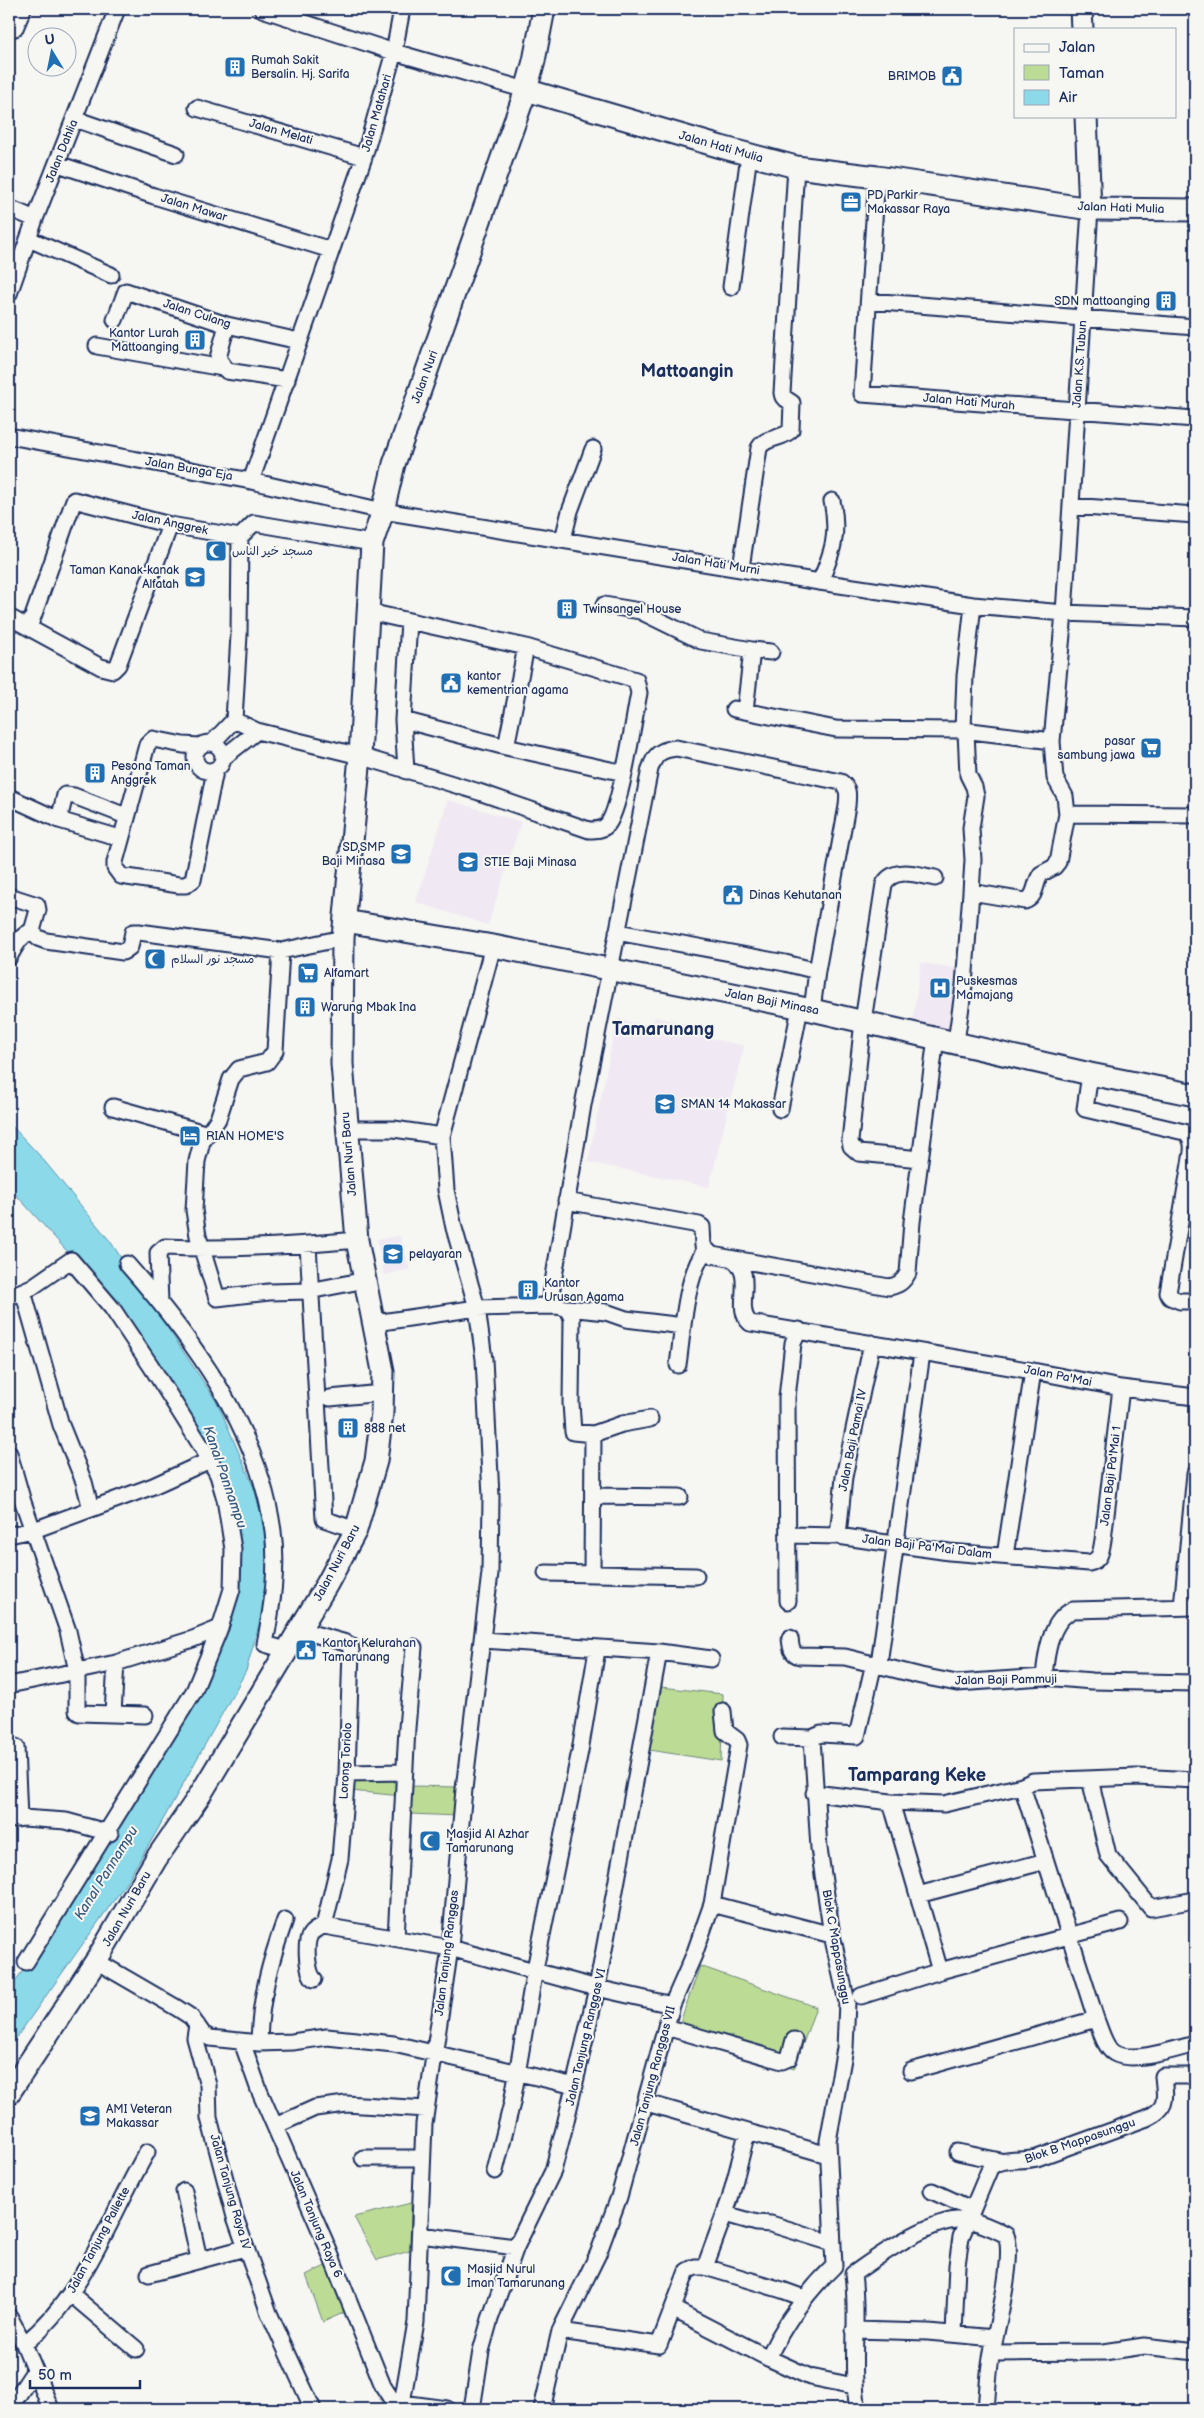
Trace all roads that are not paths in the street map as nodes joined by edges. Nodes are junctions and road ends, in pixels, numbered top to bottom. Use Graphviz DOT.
graph roads {
  1 [pos="23,9"];
  2 [pos="118,9"];
  3 [pos="262,9"];
  4 [pos="402,9"];
  5 [pos="544,9"];
  6 [pos="1081,9"];
  7 [pos="9,25"];
  8 [pos="1082,28"];
  9 [pos="394,52"];
  10 [pos="526,90"];
  11 [pos="197,108"];
  12 [pos="1086,118"];
  13 [pos="75,119"];
  14 [pos="176,154"];
  15 [pos="749,155"];
  16 [pos="364,157"];
  17 [pos="58,164"];
  18 [pos="796,167"];
  19 [pos="878,177"];
  20 [pos="9,208"];
  21 [pos="1090,209"];
  22 [pos="1195,210"];
  23 [pos="35,220"];
  24 [pos="29,239"];
  25 [pos="331,250"];
  26 [pos="111,275"];
  27 [pos="731,286"];
  28 [pos="9,291"];
  29 [pos="869,301"];
  30 [pos="1083,319"];
  31 [pos="115,320"];
  32 [pos="227,325"];
  33 [pos="1195,327"];
  34 [pos="300,341"];
  35 [pos="97,346"];
  36 [pos="223,368"];
  37 [pos="287,380"];
  38 [pos="1076,411"];
  39 [pos="1195,419"];
  40 [pos="9,436"];
  41 [pos="593,449"];
  42 [pos="252,481"];
  43 [pos="832,501"];
  44 [pos="1071,506"];
  45 [pos="376,510"];
  46 [pos="1195,514"];
  47 [pos="170,525"];
  48 [pos="240,538"];
  49 [pos="563,540"];
  50 [pos="372,544"];
  51 [pos="741,568"];
  52 [pos="820,582"];
  53 [pos="604,605"];
  54 [pos="973,605"];
  55 [pos="369,612"];
  56 [pos="1064,612"];
  57 [pos="9,617"];
  58 [pos="1195,618"];
  59 [pos="409,621"];
  60 [pos="29,628"];
  61 [pos="526,647"];
  62 [pos="752,650"];
  63 [pos="771,652"];
  64 [pos="234,720"];
  65 [pos="403,720"];
  66 [pos="257,731"];
  67 [pos="964,731"];
  68 [pos="1052,742"];
  69 [pos="198,746"];
  70 [pos="506,747"];
  71 [pos="360,756"];
  72 [pos="224,757"];
  73 [pos="209,771"];
  74 [pos="406,771"];
  75 [pos="624,773"];
  76 [pos="9,797"];
  77 [pos="1067,814"];
  78 [pos="1195,815"];
  79 [pos="126,816"];
  80 [pos="59,820"];
  81 [pos="120,838"];
  82 [pos="935,878"];
  83 [pos="971,892"];
  84 [pos="9,896"];
  85 [pos="344,930"];
  86 [pos="32,931"];
  87 [pos="618,932"];
  88 [pos="493,946"];
  89 [pos="281,951"];
  90 [pos="9,957"];
  91 [pos="608,970"];
  92 [pos="817,971"];
  93 [pos="806,1009"];
  94 [pos="863,1021"];
  95 [pos="946,1040"];
  96 [pos="1090,1074"];
  97 [pos="1195,1096"];
  98 [pos="112,1107"];
  99 [pos="780,1109"];
  100 [pos="347,1129"];
  101 [pos="208,1134"];
  102 [pos="442,1136"];
  103 [pos="920,1159"];
  104 [pos="566,1200"];
  105 [pos="357,1240"];
  106 [pos="308,1245"];
  107 [pos="204,1250"];
  108 [pos="705,1250"];
  109 [pos="732,1259"];
  110 [pos="127,1264"];
  111 [pos="366,1280"];
  112 [pos="309,1291"];
  113 [pos="16,1294"];
  114 [pos="160,1302"];
  115 [pos="1190,1302"];
  116 [pos="549,1306"];
  117 [pos="477,1308"];
  118 [pos="568,1308"];
  119 [pos="375,1323"];
  120 [pos="683,1326"];
  121 [pos="799,1330"];
  122 [pos="872,1343"];
  123 [pos="922,1353"];
  124 [pos="678,1365"];
  125 [pos="1033,1371"];
  126 [pos="1121,1388"];
  127 [pos="382,1393"];
  128 [pos="1195,1397"];
  129 [pos="330,1398"];
  130 [pos="650,1419"];
  131 [pos="593,1434"];
  132 [pos="9,1454"];
  133 [pos="210,1460"];
  134 [pos="1195,1474"];
  135 [pos="593,1496"];
  136 [pos="680,1498"];
  137 [pos="91,1509"];
  138 [pos="34,1530"];
  139 [pos="356,1530"];
  140 [pos="9,1535"];
  141 [pos="790,1535"];
  142 [pos="838,1536"];
  143 [pos="896,1543"];
  144 [pos="1005,1556"];
  145 [pos="1095,1562"];
  146 [pos="546,1573"];
  147 [pos="592,1574"];
  148 [pos="696,1576"];
  149 [pos="788,1601"];
  150 [pos="1189,1607"];
  151 [pos="220,1628"];
  152 [pos="300,1630"];
  153 [pos="790,1638"];
  154 [pos="483,1640"];
  155 [pos="414,1647"];
  156 [pos="286,1650"];
  157 [pos="597,1650"];
  158 [pos="659,1652"];
  159 [pos="711,1660"];
  160 [pos="116,1664"];
  161 [pos="877,1664"];
  162 [pos="77,1671"];
  163 [pos="1044,1677"];
  164 [pos="1195,1683"];
  165 [pos="9,1686"];
  166 [pos="723,1711"];
  167 [pos="113,1713"];
  168 [pos="145,1715"];
  169 [pos="782,1736"];
  170 [pos="812,1738"];
  171 [pos="16,1747"];
  172 [pos="404,1772"];
  173 [pos="347,1773"];
  174 [pos="1090,1779"];
  175 [pos="1195,1780"];
  176 [pos="1022,1786"];
  177 [pos="814,1793"];
  178 [pos="891,1802"];
  179 [pos="14,1819"];
  180 [pos="108,1833"];
  181 [pos="1046,1862"];
  182 [pos="918,1895"];
  183 [pos="1195,1900"];
  184 [pos="712,1904"];
  185 [pos="285,1920"];
  186 [pos="1120,1922"];
  187 [pos="324,1926"];
  188 [pos="832,1935"];
  189 [pos="1070,1935"];
  190 [pos="396,1938"];
  191 [pos="450,1948"];
  192 [pos="96,1961"];
  193 [pos="26,1962"];
  194 [pos="535,1970"];
  195 [pos="940,1971"];
  196 [pos="314,1979"];
  197 [pos="597,1988"];
  198 [pos="860,1996"];
  199 [pos="672,2005"];
  200 [pos="1096,2019"];
  201 [pos="196,2025"];
  202 [pos="666,2027"];
  203 [pos="794,2040"];
  204 [pos="242,2042"];
  205 [pos="260,2043"];
  206 [pos="1195,2044"];
  207 [pos="434,2053"];
  208 [pos="911,2071"];
  209 [pos="517,2074"];
  210 [pos="1195,2076"];
  211 [pos="575,2086"];
  212 [pos="9,2093"];
  213 [pos="647,2103"];
  214 [pos="426,2108"];
  215 [pos="275,2126"];
  216 [pos="747,2133"];
  217 [pos="147,2152"];
  218 [pos="958,2152"];
  219 [pos="828,2155"];
  220 [pos="362,2158"];
  221 [pos="421,2158"];
  222 [pos="1000,2161"];
  223 [pos="495,2171"];
  224 [pos="184,2191"];
  225 [pos="932,2191"];
  226 [pos="725,2214"];
  227 [pos="968,2215"];
  228 [pos="420,2235"];
  229 [pos="832,2243"];
  230 [pos="516,2247"];
  231 [pos="245,2248"];
  232 [pos="199,2259"];
  233 [pos="834,2266"];
  234 [pos="705,2267"];
  235 [pos="149,2274"];
  236 [pos="853,2274"];
  237 [pos="71,2294"];
  238 [pos="804,2298"];
  239 [pos="673,2309"];
  240 [pos="9,2316"];
  241 [pos="854,2330"];
  242 [pos="560,2331"];
  243 [pos="954,2334"];
  244 [pos="995,2338"];
  245 [pos="24,2344"];
  246 [pos="136,2349"];
  247 [pos="1195,2352"];
  248 [pos="992,2353"];
  249 [pos="768,2358"];
  250 [pos="35,2370"];
  251 [pos="854,2386"];
  252 [pos="395,2405"];
  253 [pos="9,2409"];
  254 [pos="51,2409"];
  255 [pos="313,2409"];
  256 [pos="447,2409"];
  257 [pos="472,2409"];
  258 [pos="542,2409"];
  259 [pos="858,2409"];
  260 [pos="986,2409"];
  1 -- 7 [label="street"];
  2 -- 13 [label="street, Jalan Dahlia"];
  3 -- 9 [label="street, Jalan Hati Mulia"];
  4 -- 9 [label="street, Jalan Matahari"];
  5 -- 10 [label="street, Jalan Nuri"];
  6 -- 8 [label="street"];
  9 -- 10 [label="street, Jalan Hati Mulia"];
  9 -- 16 [label="street, Jalan Matahari"];
  10 -- 15 [label="street, Jalan Hati Mulia"];
  10 -- 45 [label="street, Jalan Nuri"];
  11 -- 16 [label="street, Jalan Melati"];
  12 -- 21 [label="street, Jalan K.S. Tubun"];
  13 -- 14 [label="street"];
  13 -- 17 [label="street, Jalan Dahlia"];
  15 -- 18 [label="street, Jalan Hati Mulia"];
  15 -- 27 [label="street"];
  16 -- 25 [label="street, Jalan Matahari"];
  17 -- 23 [label="street, Jalan Dahlia"];
  17 -- 25 [label="street, Jalan Mawar"];
  18 -- 19 [label="street, Jalan Hati Mulia"];
  18 -- 51 [label="street"];
  19 -- 21 [label="street, Jalan Hati Mulia"];
  19 -- 29 [label="street"];
  20 -- 23 [label="street"];
  21 -- 22 [label="street, Jalan Hati Mulia"];
  21 -- 30 [label="street, Jalan K.S. Tubun"];
  23 -- 24 [label="street, Jalan Dahlia"];
  24 -- 26 [label="street"];
  24 -- 28 [label="street, Jalan Dahlia"];
  25 -- 34 [label="street, Jalan Matahari"];
  29 -- 30 [label="street"];
  29 -- 38 [label="street, Jalan Hati Murah"];
  30 -- 33 [label="street"];
  30 -- 38 [label="street, Jalan K.S. Tubun"];
  31 -- 32 [label="street, Jalan Culang"];
  32 -- 34 [label="street, Jalan Culang"];
  32 -- 36 [label="street"];
  34 -- 37 [label="street, Jalan Matahari"];
  35 -- 36 [label="street"];
  36 -- 37 [label="street"];
  37 -- 42 [label="street, Jalan Matahari"];
  38 -- 39 [label="street, Jalan Hati Murah"];
  38 -- 44 [label="street, Jalan K.S. Tubun"];
  40 -- 42 [label="street, Jalan Bunga Eja"];
  41 -- 49 [label="street"];
  42 -- 45 [label="street, Jalan Bunga Eja"];
  43 -- 52 [label="street"];
  44 -- 46 [label="street"];
  44 -- 56 [label="street, Jalan K.S. Tubun"];
  45 -- 49 [label="street, Jalan Hati Murni"];
  45 -- 50 [label="street, Jalan Nuri"];
  47 -- 48 [label="street, Jalan Anggrek"];
  47 -- 60 [label="street, Jalan Anggrek"];
  47 -- 60 [label="street"];
  48 -- 50 [label="street"];
  48 -- 64 [label="street"];
  49 -- 51 [label="street, Jalan Hati Murni"];
  50 -- 55 [label="street, Jalan Nuri"];
  51 -- 52 [label="street, Jalan Hati Murni"];
  52 -- 54 [label="street, Jalan Hati Murni"];
  53 -- 62 [label="street"];
  54 -- 56 [label="street, Jalan Hati Murni"];
  54 -- 67 [label="street"];
  55 -- 59 [label="street"];
  55 -- 71 [label="street, Jalan Nuri"];
  56 -- 58 [label="street, Jalan Hati Murni"];
  56 -- 68 [label="street, Jalan K.S. Tubun"];
  57 -- 60 [label="street"];
  59 -- 61 [label="street"];
  59 -- 65 [label="street"];
  61 -- 70 [label="street"];
  61 -- 75 [label="street"];
  62 -- 63 [label="street"];
  62 -- 67 [label="street"];
  64 -- 66 [label="street"];
  64 -- 69 [label="street"];
  65 -- 70 [label="street"];
  65 -- 74 [label="street"];
  66 -- 71 [label="street"];
  66 -- 72 [label="street"];
  67 -- 68 [label="street"];
  67 -- 83 [label="street"];
  68 -- 77 [label="street, Jalan K.S. Tubun"];
  69 -- 72 [label="street"];
  69 -- 73 [label="street"];
  69 -- 79 [label="street"];
  70 -- 75 [label="street"];
  71 -- 74 [label="street"];
  71 -- 85 [label="street, Jalan Nuri Baru"];
  72 -- 73 [label="street"];
  73 -- 81 [label="street"];
  74 -- 75 [label="street"];
  76 -- 80 [label="street"];
  77 -- 78 [label="street"];
  77 -- 83 [label="street"];
  79 -- 80 [label="street"];
  79 -- 81 [label="street"];
  80 -- 81 [label="street"];
  82 -- 94 [label="street"];
  83 -- 95 [label="street"];
  84 -- 86 [label="street"];
  85 -- 88 [label="street, Jalan Baji Minasa"];
  85 -- 89 [label="street"];
  85 -- 100 [label="street, Jalan Nuri Baru"];
  86 -- 89 [label="street"];
  86 -- 90 [label="street"];
  87 -- 91 [label="street"];
  87 -- 92 [label="street"];
  87 -- 92 [label="street"];
  88 -- 91 [label="street, Jalan Baji Minasa"];
  88 -- 102 [label="street, Jalan Tanjung Ranggas"];
  89 -- 101 [label="street"];
  91 -- 93 [label="street, Jalan Baji Minasa"];
  91 -- 104 [label="street"];
  92 -- 93 [label="street"];
  93 -- 94 [label="street, Jalan Baji Minasa"];
  93 -- 99 [label="street"];
  94 -- 95 [label="street, Jalan Baji Minasa"];
  94 -- 103 [label="street"];
  95 -- 96 [label="street, Jalan Baji Minasa"];
  95 -- 103 [label="street"];
  96 -- 97 [label="street, Jalan Baji Minasa"];
  96 -- 115 [label="street"];
  98 -- 101 [label="street"];
  100 -- 102 [label="street"];
  100 -- 105 [label="street, Jalan Nuri Baru"];
  101 -- 107 [label="street"];
  102 -- 117 [label="street, Jalan Tanjung Ranggas"];
  103 -- 109 [label="street"];
  104 -- 108 [label="street"];
  104 -- 116 [label="street"];
  105 -- 106 [label="street"];
  105 -- 111 [label="street, Jalan Nuri Baru"];
  106 -- 107 [label="street"];
  106 -- 112 [label="street"];
  107 -- 112 [label="street"];
  107 -- 114 [label="street"];
  108 -- 109 [label="street"];
  108 -- 120 [label="street"];
  109 -- 121 [label="street, Jalan Pa'Mai"];
  110 -- 114 [label="street"];
  111 -- 112 [label="street"];
  111 -- 119 [label="street, Jalan Nuri Baru"];
  112 -- 139 [label="street"];
  113 -- 133 [label="street"];
  113 -- 137 [label="street"];
  114 -- 156 [label="street"];
  116 -- 117 [label="street"];
  116 -- 118 [label="street"];
  117 -- 119 [label="street"];
  117 -- 154 [label="street, Jalan Tanjung Ranggas"];
  118 -- 120 [label="street"];
  118 -- 131 [label="street"];
  119 -- 127 [label="street, Jalan Nuri Baru"];
  120 -- 124 [label="street"];
  121 -- 122 [label="street, Jalan Pa'Mai"];
  121 -- 141 [label="street"];
  122 -- 123 [label="street, Jalan Pa'Mai"];
  122 -- 142 [label="street, Jalan Baji Pamai IV"];
  123 -- 125 [label="street, Jalan Pa'Mai"];
  123 -- 143 [label="street"];
  125 -- 126 [label="street, Jalan Pa'Mai"];
  125 -- 144 [label="street"];
  126 -- 128 [label="street, Jalan Pa'Mai"];
  126 -- 145 [label="street, Jalan Baji Pa'Mai 1"];
  127 -- 129 [label="street"];
  127 -- 139 [label="street, Jalan Nuri Baru"];
  130 -- 131 [label="street"];
  131 -- 135 [label="street"];
  132 -- 138 [label="street"];
  133 -- 137 [label="street"];
  133 -- 151 [label="street"];
  134 -- 150 [label="street"];
  135 -- 136 [label="street"];
  135 -- 147 [label="street"];
  137 -- 138 [label="street"];
  138 -- 140 [label="street"];
  138 -- 162 [label="street"];
  139 -- 152 [label="street, Jalan Nuri Baru"];
  141 -- 142 [label="street, Jalan Baji Pa'Mai Dalam"];
  141 -- 149 [label="street"];
  142 -- 143 [label="street, Jalan Baji Pa'Mai Dalam"];
  143 -- 144 [label="street, Jalan Baji Pa'Mai Dalam"];
  143 -- 161 [label="street"];
  144 -- 145 [label="street, Jalan Baji Pa'Mai Dalam"];
  146 -- 147 [label="street"];
  147 -- 148 [label="street"];
  150 -- 163 [label="street"];
  151 -- 160 [label="street"];
  151 -- 180 [label="street"];
  152 -- 156 [label="street, Jalan Nuri Baru"];
  152 -- 173 [label="street, Lorong Toriolo"];
  153 -- 161 [label="street, Jalan Baji Pammuji"];
  154 -- 157 [label="street"];
  154 -- 191 [label="street, Jalan Tanjung Ranggas"];
  155 -- 172 [label="street"];
  156 -- 192 [label="street, Jalan Nuri Baru"];
  157 -- 158 [label="street"];
  157 -- 194 [label="street"];
  158 -- 159 [label="street"];
  158 -- 197 [label="street, Jalan Tanjung Ranggas VI"];
  160 -- 162 [label="street"];
  160 -- 167 [label="street"];
  161 -- 163 [label="street, Jalan Baji Pammuji"];
  161 -- 170 [label="street"];
  162 -- 165 [label="street"];
  162 -- 167 [label="street"];
  163 -- 164 [label="street, Jalan Baji Pammuji"];
  166 -- 184 [label="street, Jalan Tanjung Ranggas VII"];
  167 -- 168 [label="street"];
  169 -- 170 [label="street"];
  170 -- 177 [label="street, Blok C Mappasunggu"];
  171 -- 179 [label="street"];
  172 -- 173 [label="street"];
  172 -- 190 [label="street"];
  173 -- 187 [label="street, Lorong Toriolo"];
  174 -- 175 [label="street"];
  174 -- 176 [label="street"];
  174 -- 183 [label="street"];
  176 -- 178 [label="street"];
  176 -- 181 [label="street"];
  177 -- 178 [label="street"];
  177 -- 188 [label="street, Blok C Mappasunggu"];
  178 -- 182 [label="street"];
  179 -- 180 [label="street"];
  180 -- 193 [label="street"];
  181 -- 182 [label="street"];
  181 -- 189 [label="street"];
  182 -- 195 [label="street"];
  184 -- 188 [label="street"];
  184 -- 199 [label="street, Jalan Tanjung Ranggas VII"];
  185 -- 205 [label="street"];
  186 -- 189 [label="street"];
  187 -- 190 [label="street"];
  187 -- 196 [label="street"];
  188 -- 219 [label="street, Blok C Mappasunggu"];
  189 -- 195 [label="street"];
  189 -- 200 [label="street"];
  190 -- 191 [label="street"];
  191 -- 194 [label="street"];
  191 -- 207 [label="street, Jalan Tanjung Ranggas"];
  192 -- 201 [label="street"];
  192 -- 212 [label="street, Jalan Nuri Baru"];
  194 -- 197 [label="street"];
  194 -- 209 [label="street"];
  195 -- 198 [label="street"];
  197 -- 199 [label="street"];
  197 -- 211 [label="street, Jalan Tanjung Ranggas VI"];
  199 -- 202 [label="street, Jalan Tanjung Ranggas VII"];
  200 -- 206 [label="street"];
  200 -- 208 [label="street"];
  201 -- 204 [label="street"];
  201 -- 231 [label="street, Jalan Tanjung Raya IV"];
  202 -- 203 [label="street"];
  202 -- 213 [label="street, Jalan Tanjung Ranggas VII"];
  204 -- 205 [label="street"];
  204 -- 215 [label="street, Jalan Tanjung Raya 6"];
  205 -- 207 [label="street"];
  207 -- 209 [label="street"];
  207 -- 214 [label="street, Jalan Tanjung Ranggas"];
  209 -- 211 [label="street"];
  209 -- 223 [label="street"];
  210 -- 222 [label="street, Blok B Mappasunggu"];
  211 -- 230 [label="street, Jalan Tanjung Ranggas VI"];
  213 -- 216 [label="street"];
  213 -- 242 [label="street, Jalan Tanjung Ranggas VII"];
  214 -- 215 [label="street"];
  214 -- 221 [label="street, Jalan Tanjung Ranggas"];
  215 -- 252 [label="street, Jalan Tanjung Raya 6"];
  216 -- 219 [label="street"];
  216 -- 226 [label="street"];
  217 -- 237 [label="street, Jalan Tanjung Pallette"];
  218 -- 222 [label="street, Blok B Mappasunggu"];
  219 -- 229 [label="street, Blok C Mappasunggu"];
  220 -- 221 [label="street"];
  221 -- 228 [label="street, Jalan Tanjung Ranggas"];
  222 -- 227 [label="street"];
  224 -- 232 [label="street"];
  225 -- 227 [label="street"];
  226 -- 229 [label="street"];
  226 -- 234 [label="street"];
  227 -- 236 [label="street"];
  227 -- 243 [label="street"];
  227 -- 244 [label="street"];
  228 -- 230 [label="street"];
  228 -- 252 [label="street, Jalan Tanjung Ranggas"];
  229 -- 233 [label="street, Blok C Mappasunggu"];
  230 -- 257 [label="street, Jalan Tanjung Ranggas VI"];
  231 -- 232 [label="street"];
  231 -- 255 [label="street, Jalan Tanjung Raya IV"];
  232 -- 235 [label="street"];
  233 -- 236 [label="street"];
  233 -- 238 [label="street"];
  234 -- 238 [label="street"];
  234 -- 239 [label="street"];
  236 -- 241 [label="street"];
  237 -- 245 [label="street, Jalan Tanjung Pallette"];
  237 -- 246 [label="street"];
  238 -- 249 [label="street"];
  239 -- 242 [label="street"];
  239 -- 249 [label="street"];
  240 -- 245 [label="street"];
  241 -- 243 [label="street"];
  241 -- 251 [label="street"];
  242 -- 258 [label="street, Jalan Tanjung Ranggas VII"];
  243 -- 244 [label="street"];
  244 -- 248 [label="street"];
  245 -- 250 [label="street"];
  247 -- 248 [label="street"];
  248 -- 260 [label="street"];
  249 -- 251 [label="street"];
  250 -- 253 [label="street"];
  250 -- 254 [label="street"];
  251 -- 259 [label="street"];
  252 -- 256 [label="street"];
}
